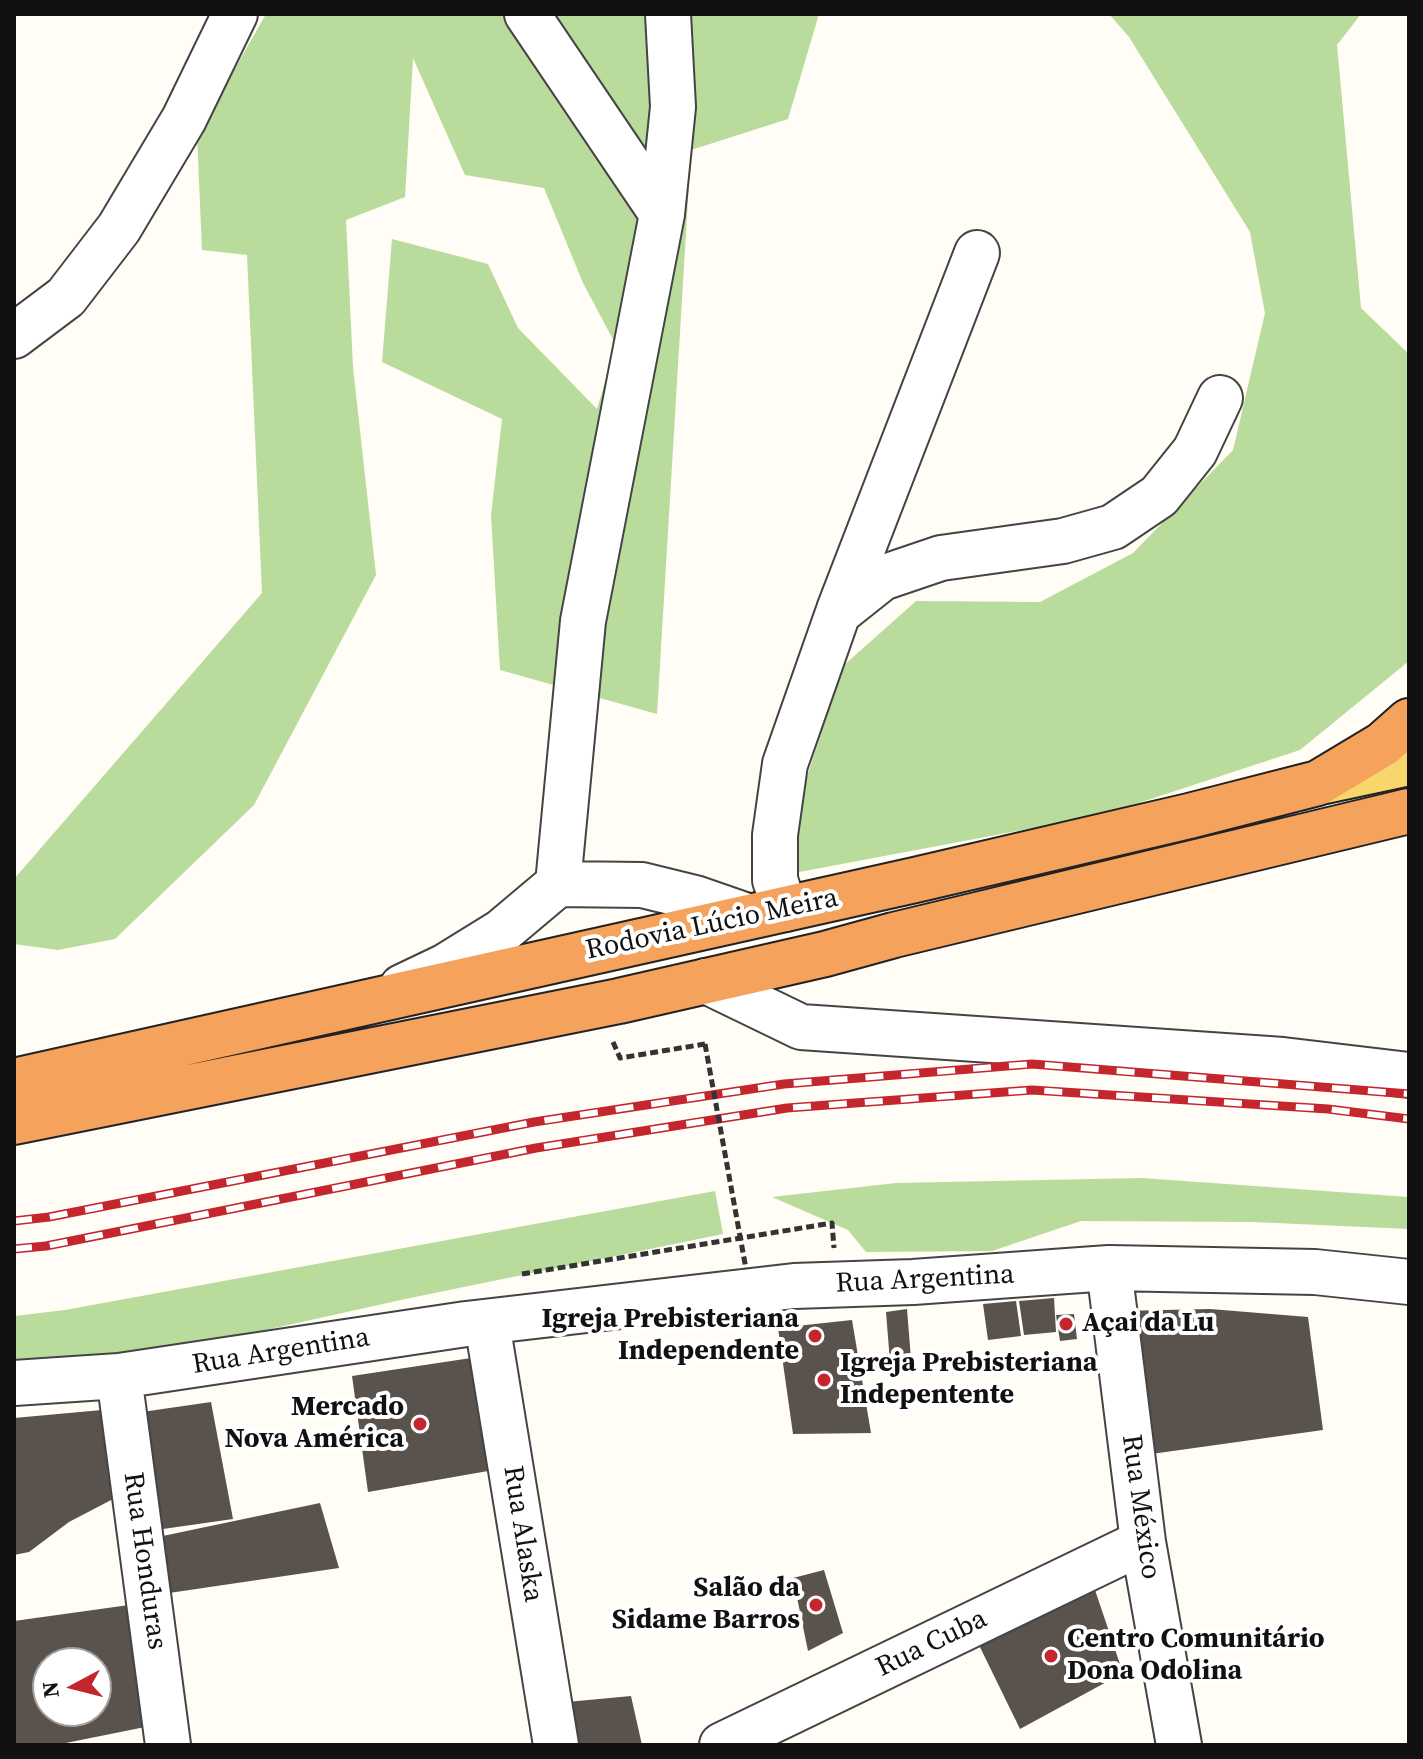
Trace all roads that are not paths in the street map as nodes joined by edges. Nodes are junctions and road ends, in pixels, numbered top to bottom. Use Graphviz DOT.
graph roads {
  1 [pos="235,14"];
  2 [pos="527,14"];
  3 [pos="668,14"];
  4 [pos="662,214"];
  5 [pos="977,253"];
  6 [pos="14,336"];
  7 [pos="1220,398"];
  8 [pos="838,613"];
  9 [pos="1409,721"];
  10 [pos="1409,763"];
  11 [pos="1318,783"];
  12 [pos="1409,811"];
  13 [pos="558,884"];
  14 [pos="766,912"];
  15 [pos="706,981"];
  16 [pos="372,1001"];
  17 [pos="1409,1075"];
  18 [pos="14,1081"];
  19 [pos="14,1122"];
  20 [pos="1109,1268"];
  21 [pos="1409,1282"];
  22 [pos="487,1323"];
  23 [pos="119,1376"];
  24 [pos="14,1383"];
  25 [pos="1143,1542"];
  26 [pos="168,1745"];
  27 [pos="556,1745"];
  28 [pos="722,1745"];
  29 [pos="1179,1745"];
  1 -- 6 [label="street"];
  2 -- 4 [label="street"];
  3 -- 4 [label="street"];
  4 -- 13 [label="street"];
  5 -- 8 [label="street"];
  7 -- 8 [label="street"];
  8 -- 14 [label="street"];
  9 -- 11 [label="highway"];
  10 -- 11 [label="main road, Rodovia Lúcio Meira"];
  11 -- 14 [label="highway, Rodovia Lúcio Meira"];
  12 -- 15 [label="highway, Rodovia Lúcio Meira"];
  13 -- 14 [label="street"];
  13 -- 16 [label="street"];
  14 -- 16 [label="highway, Rodovia Lúcio Meira"];
  15 -- 17 [label="street"];
  15 -- 19 [label="highway, Rodovia Lúcio Meira"];
  16 -- 18 [label="highway, Rodovia Lúcio Meira"];
  20 -- 21 [label="street, Rua Argentina"];
  20 -- 22 [label="street, Rua Argentina"];
  20 -- 25 [label="street, Rua México"];
  22 -- 23 [label="street, Rua Argentina"];
  22 -- 27 [label="street, Rua Alaska"];
  23 -- 24 [label="street, Rua Argentina"];
  23 -- 26 [label="street, Rua Honduras"];
  25 -- 28 [label="street, Rua Cuba"];
  25 -- 29 [label="street, Rua México"];
}
